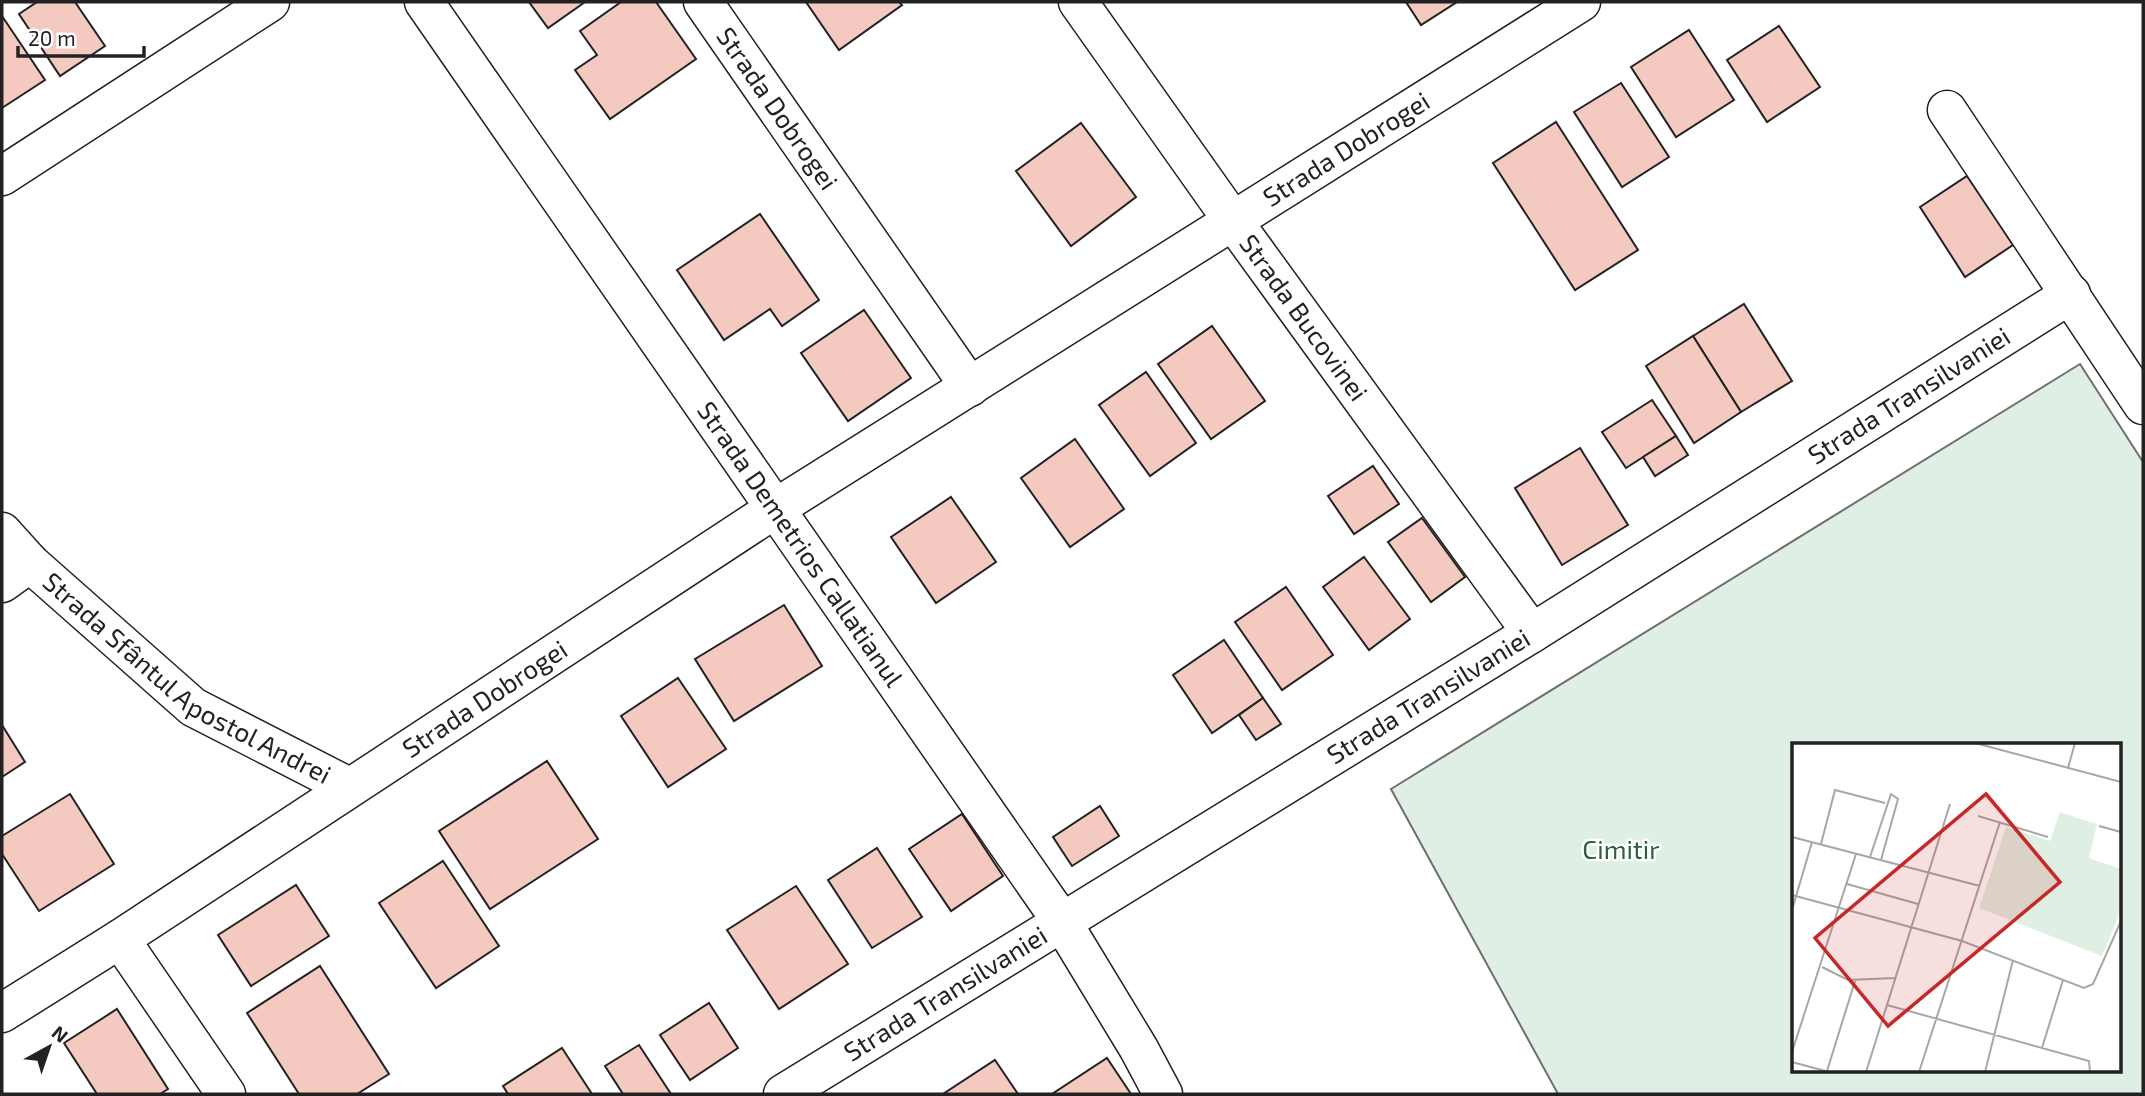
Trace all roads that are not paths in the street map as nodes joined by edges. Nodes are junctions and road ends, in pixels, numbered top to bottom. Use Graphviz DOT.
graph roads {
  1 [pos="270,2"];
  2 [pos="424,2"];
  3 [pos="703,2"];
  4 [pos="1078,2"];
  5 [pos="1581,2"];
  6 [pos="1947,110"];
  7 [pos="2,176"];
  8 [pos="1233,221"];
  9 [pos="2071,294"];
  10 [pos="970,387"];
  11 [pos="2143,405"];
  12 [pos="776,508"];
  13 [pos="2,532"];
  14 [pos="16,573"];
  15 [pos="1532,633"];
  16 [pos="349,787"];
  17 [pos="1062,922"];
  18 [pos="120,939"];
  19 [pos="2,1013"];
  20 [pos="226,1094"];
  21 [pos="783,1094"];
  22 [pos="1163,1094"];
  1 -- 7 [label="street"];
  2 -- 12 [label="street, Strada Demetrios Callatianul"];
  3 -- 10 [label="street, Strada Dobrogei"];
  4 -- 8 [label="street, Strada Bucovinei"];
  5 -- 8 [label="street, Strada Dobrogei"];
  6 -- 9 [label="street"];
  8 -- 10 [label="street, Strada Dobrogei"];
  8 -- 15 [label="street, Strada Bucovinei"];
  9 -- 11 [label="street"];
  9 -- 15 [label="street, Strada Transilvaniei"];
  10 -- 12 [label="street, Strada Dobrogei"];
  12 -- 16 [label="street, Strada Dobrogei"];
  12 -- 17 [label="street, Strada Demetrios Callatianul"];
  13 -- 14 [label="street, Strada Sfântul Apostol Andrei"];
  14 -- 16 [label="street, Strada Sfântul Apostol Andrei"];
  15 -- 17 [label="street, Strada Transilvaniei"];
  16 -- 18 [label="street, Strada Dobrogei"];
  17 -- 21 [label="street, Strada Transilvaniei"];
  17 -- 22 [label="street, Strada Demetrios Callatianul"];
  18 -- 19 [label="street, Strada Dobrogei"];
  18 -- 20 [label="street"];
}
